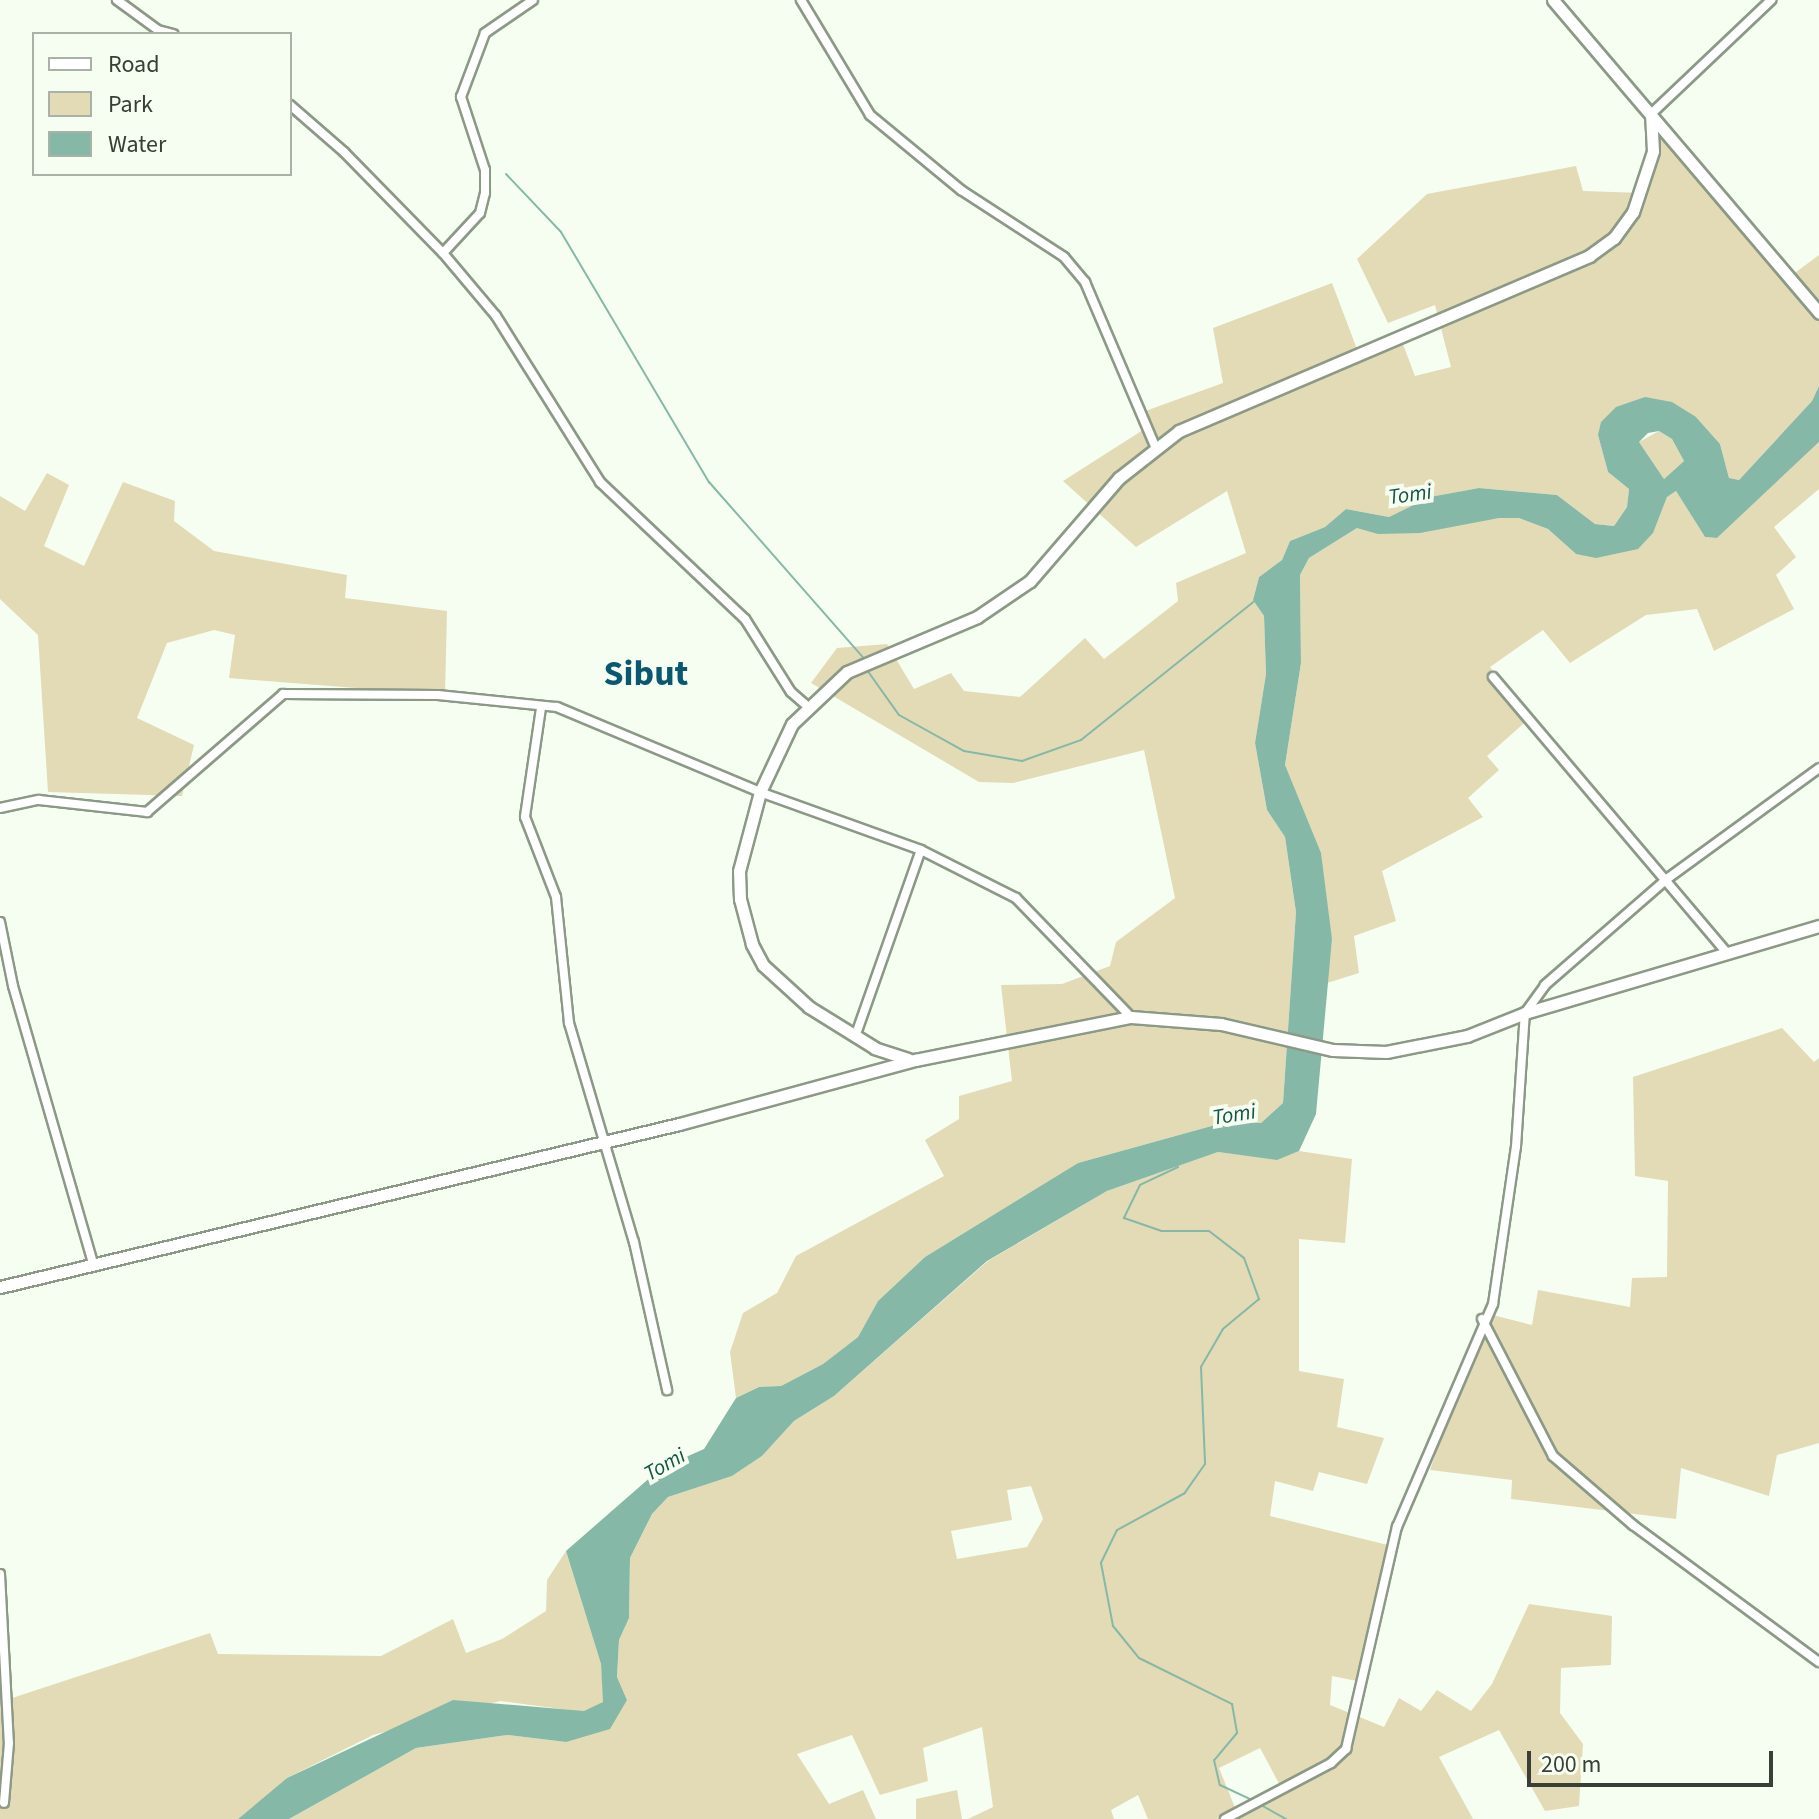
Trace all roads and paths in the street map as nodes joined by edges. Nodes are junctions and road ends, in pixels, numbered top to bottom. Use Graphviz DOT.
graph roads {
  1 [pos="117,0"];
  2 [pos="533,0"];
  3 [pos="801,0"];
  4 [pos="1553,0"];
  5 [pos="1771,0"];
  6 [pos="166,32"];
  7 [pos="292,107"];
  8 [pos="1651,114"];
  9 [pos="443,253"];
  10 [pos="1819,313"];
  11 [pos="1155,446"];
  12 [pos="1493,677"];
  13 [pos="807,706"];
  14 [pos="541,708"];
  15 [pos="1819,768"];
  16 [pos="760,792"];
  17 [pos="0,808"];
  18 [pos="921,850"];
  19 [pos="1667,879"];
  20 [pos="0,922"];
  21 [pos="1819,926"];
  22 [pos="1726,952"];
  23 [pos="1525,1013"];
  24 [pos="1131,1017"];
  25 [pos="855,1037"];
  26 [pos="915,1060"];
  27 [pos="606,1141"];
  28 [pos="93,1264"];
  29 [pos="0,1287"];
  30 [pos="1482,1319"];
  31 [pos="667,1390"];
  32 [pos="0,1574"];
  33 [pos="1819,1662"];
  34 [pos="4,1803"];
  35 [pos="1225,1819"];
  1 -- 6 [label="street"];
  2 -- 9 [label="street"];
  3 -- 11 [label="street"];
  4 -- 8 [label="main road"];
  5 -- 8 [label="street"];
  7 -- 9 [label="street"];
  8 -- 10 [label="main road"];
  8 -- 11 [label="main road"];
  9 -- 13 [label="street"];
  11 -- 13 [label="main road"];
  12 -- 19 [label="street"];
  13 -- 16 [label="main road"];
  14 -- 16 [label="street"];
  14 -- 17 [label="street"];
  14 -- 27 [label="street"];
  15 -- 19 [label="street"];
  16 -- 18 [label="street"];
  16 -- 25 [label="main road"];
  18 -- 24 [label="street"];
  18 -- 25 [label="street"];
  19 -- 22 [label="street"];
  19 -- 23 [label="street"];
  20 -- 28 [label="street"];
  21 -- 22 [label="main road"];
  22 -- 23 [label="main road"];
  23 -- 24 [label="main road"];
  23 -- 30 [label="street"];
  24 -- 26 [label="main road"];
  25 -- 26 [label="main road"];
  26 -- 27 [label="main road"];
  27 -- 28 [label="main road"];
  27 -- 31 [label="street"];
  28 -- 29 [label="main road"];
  30 -- 33 [label="street"];
  30 -- 35 [label="street"];
  32 -- 34 [label="street"];
}
